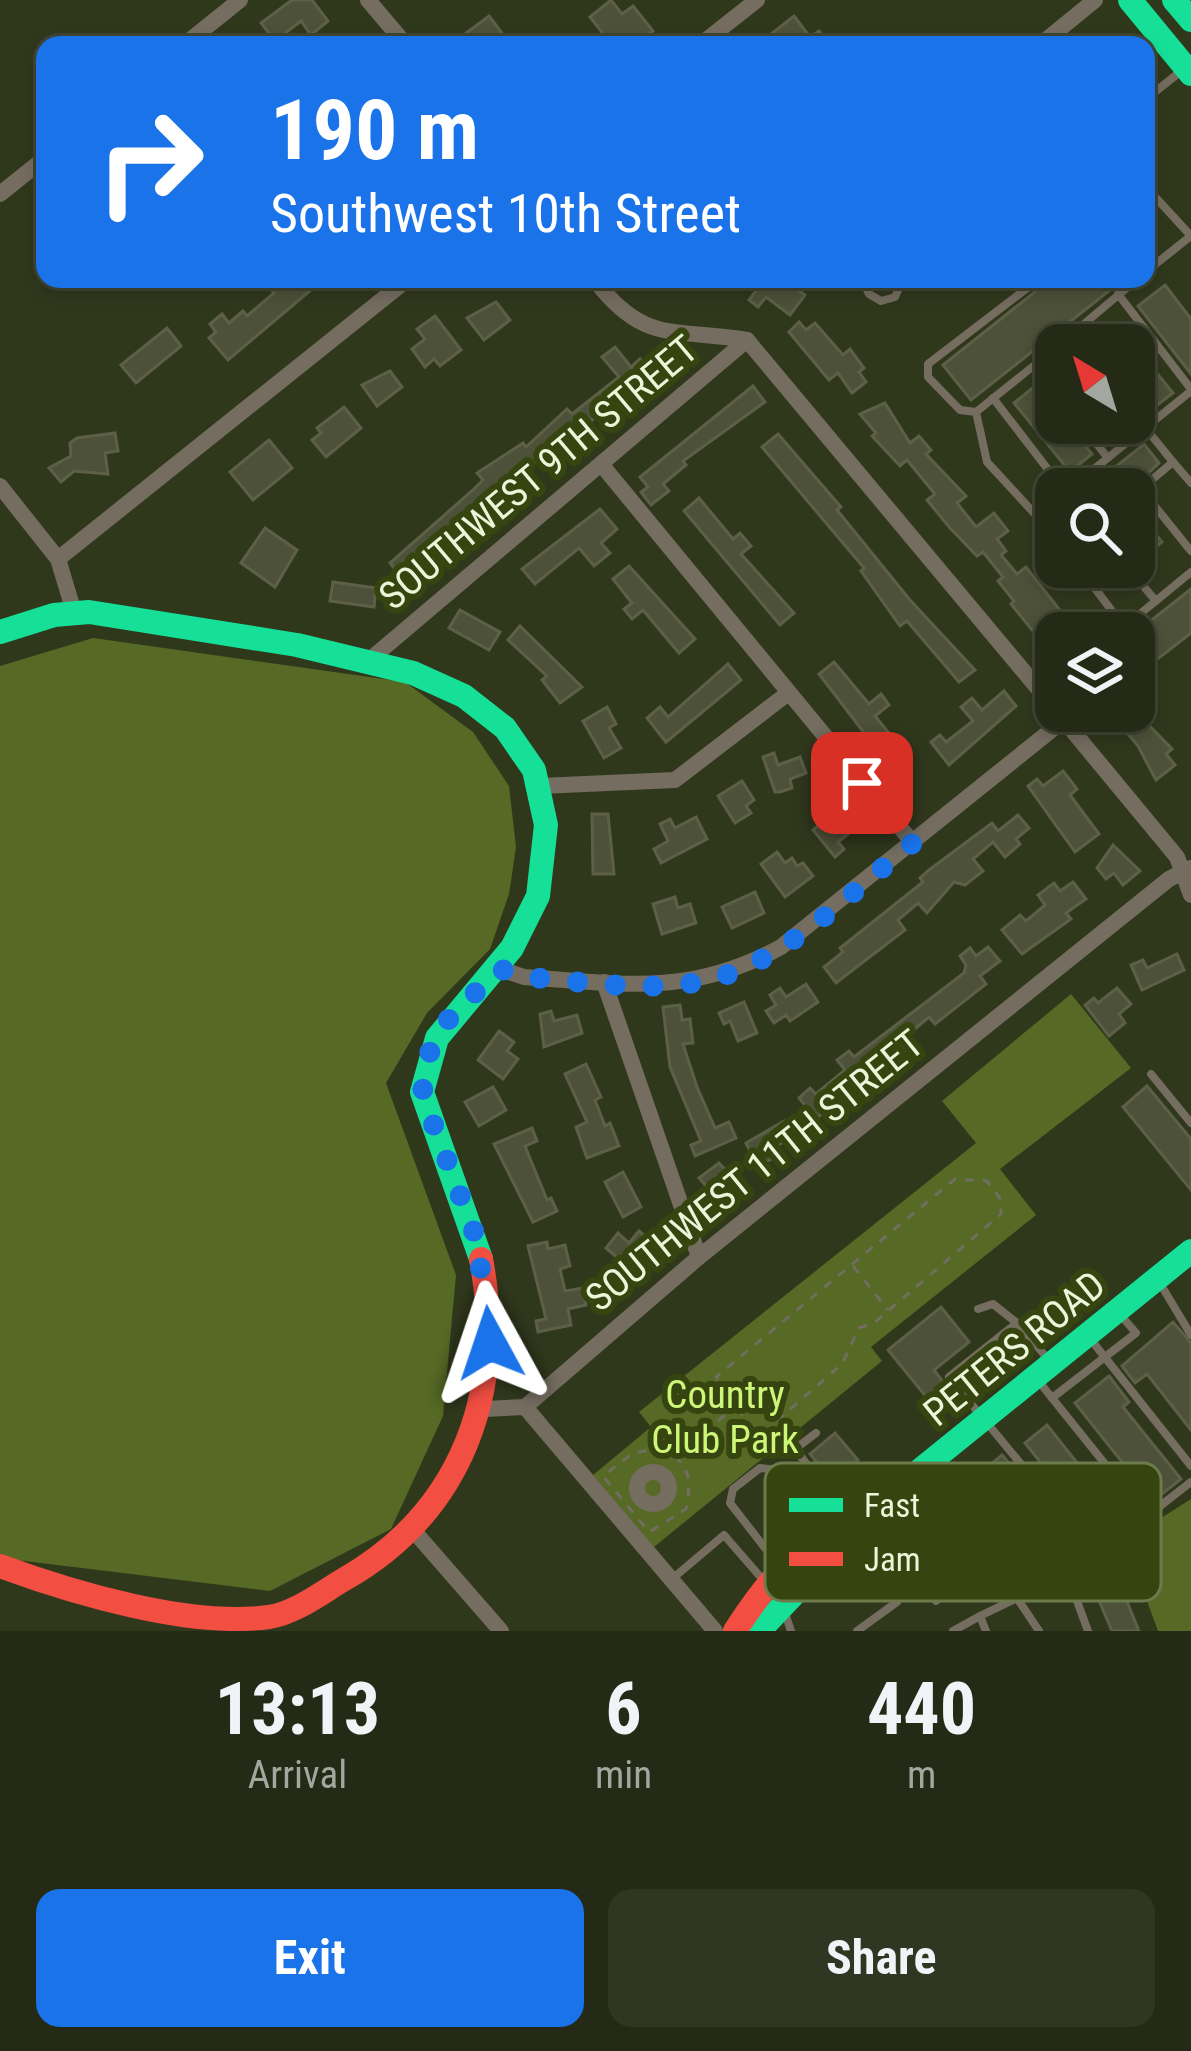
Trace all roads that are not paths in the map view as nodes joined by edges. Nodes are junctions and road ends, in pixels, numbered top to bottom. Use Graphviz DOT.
graph roads {
  1 [pos="240,0"];
  2 [pos="368,0"];
  3 [pos="757,0"];
  4 [pos="1095,0"];
  5 [pos="1130,0"];
  6 [pos="1174,0"];
  7 [pos="1191,20"];
  8 [pos="195,36"];
  9 [pos="398,36"];
  10 [pos="711,36"];
  11 [pos="1051,36"];
  12 [pos="1188,70"];
  13 [pos="1155,93"];
  14 [pos="36,165"];
  15 [pos="0,194"];
  16 [pos="1155,198"];
  17 [pos="1191,236"];
  18 [pos="1155,264"];
  19 [pos="397,288"];
  20 [pos="601,288"];
  21 [pos="866,288"];
  22 [pos="899,288"];
  23 [pos="1027,288"];
  24 [pos="1126,288"];
  25 [pos="1118,293"];
  26 [pos="1083,324"];
  27 [pos="747,340"];
  28 [pos="1035,364"];
  29 [pos="1191,390"];
  30 [pos="993,398"];
  31 [pos="976,412"];
  32 [pos="1155,421"];
  33 [pos="1155,441"];
  34 [pos="1097,444"];
  35 [pos="1126,444"];
  36 [pos="1108,458"];
  37 [pos="1173,462"];
  38 [pos="601,464"];
  39 [pos="1049,468"];
  40 [pos="1094,468"];
  41 [pos="1191,483"];
  42 [pos="0,486"];
  43 [pos="1035,511"];
  44 [pos="1191,551"];
  45 [pos="58,559"];
  46 [pos="1191,572"];
  47 [pos="1094,588"];
  48 [pos="1144,588"];
  49 [pos="1156,602"];
  50 [pos="74,611"];
  51 [pos="0,632"];
  52 [pos="373,657"];
  53 [pos="1035,685"];
  54 [pos="787,694"];
  55 [pos="1039,732"];
  56 [pos="1074,732"];
  57 [pos="541,785"];
  58 [pos="913,843"];
  59 [pos="1189,870"];
  60 [pos="1191,895"];
  61 [pos="500,969"];
  62 [pos="604,982"];
  63 [pos="1151,1074"];
  64 [pos="1191,1123"];
  65 [pos="1191,1252"];
  66 [pos="699,1257"];
  67 [pos="1157,1279"];
  68 [pos="978,1309"];
  69 [pos="1117,1311"];
  70 [pos="1017,1323"];
  71 [pos="1088,1335"];
  72 [pos="1191,1335"];
  73 [pos="1106,1357"];
  74 [pos="1044,1370"];
  75 [pos="1052,1398"];
  76 [pos="525,1407"];
  77 [pos="485,1409"];
  78 [pos="984,1419"];
  79 [pos="816,1433"];
  80 [pos="932,1461"];
  81 [pos="806,1463"];
  82 [pos="929,1463"];
  83 [pos="1020,1463"];
  84 [pos="1104,1463"];
  85 [pos="1191,1466"];
  86 [pos="765,1469"];
  87 [pos="1191,1482"];
  88 [pos="1161,1505"];
  89 [pos="413,1530"];
  90 [pos="765,1547"];
  91 [pos="0,1567"];
  92 [pos="671,1580"];
  93 [pos="765,1583"];
  94 [pos="766,1601"];
  95 [pos="771,1601"];
  96 [pos="778,1601"];
  97 [pos="896,1601"];
  98 [pos="1011,1601"];
  99 [pos="1019,1601"];
  100 [pos="1077,1601"];
  101 [pos="980,1616"];
  102 [pos="279,1624"];
  103 [pos="500,1631"];
  104 [pos="716,1631"];
  105 [pos="735,1631"];
  106 [pos="759,1631"];
  107 [pos="791,1631"];
  108 [pos="856,1631"];
  109 [pos="953,1631"];
  110 [pos="986,1631"];
  111 [pos="1039,1631"];
  112 [pos="1088,1631"];
  1 -- 8 [label="street"];
  2 -- 9 [label="street"];
  3 -- 10 [label="street"];
  4 -- 11 [label="street"];
  5 -- 12 [label="street"];
  6 -- 7 [label="street"];
  12 -- 13 [label="lane"];
  14 -- 15 [label="street"];
  16 -- 17 [label="lane"];
  17 -- 18 [label="lane"];
  19 -- 45 [label="street"];
  20 -- 27 [label="street"];
  21 -- 22 [label="lane"];
  23 -- 31 [label="lane"];
  24 -- 25 [label="lane"];
  25 -- 26 [label="lane"];
  25 -- 29 [label="lane"];
  27 -- 38 [label="street, SOUTHWEST 9TH STREET"];
  27 -- 53 [label="street"];
  28 -- 30 [label="lane"];
  29 -- 32 [label="lane"];
  30 -- 31 [label="lane"];
  30 -- 39 [label="lane"];
  31 -- 43 [label="lane"];
  33 -- 37 [label="lane"];
  34 -- 36 [label="lane"];
  35 -- 36 [label="lane"];
  36 -- 40 [label="lane"];
  37 -- 41 [label="lane"];
  37 -- 44 [label="lane"];
  38 -- 52 [label="street, SOUTHWEST 9TH STREET"];
  38 -- 54 [label="street"];
  42 -- 45 [label="street"];
  45 -- 50 [label="street"];
  46 -- 49 [label="lane"];
  47 -- 49 [label="lane"];
  48 -- 49 [label="lane"];
  50 -- 51 [label="street"];
  50 -- 52 [label="street"];
  52 -- 57 [label="street"];
  54 -- 57 [label="street"];
  54 -- 58 [label="street"];
  55 -- 58 [label="street"];
  56 -- 59 [label="street"];
  57 -- 61 [label="street"];
  58 -- 62 [label="street"];
  59 -- 60 [label="street"];
  59 -- 66 [label="street, SOUTHWEST 11TH STREET"];
  61 -- 62 [label="street"];
  61 -- 77 [label="street"];
  62 -- 66 [label="street"];
  63 -- 64 [label="lane"];
  65 -- 67 [label="street, PETERS ROAD"];
  66 -- 76 [label="street, SOUTHWEST 11TH STREET"];
  67 -- 69 [label="street, PETERS ROAD"];
  67 -- 72 [label="lane"];
  68 -- 70 [label="lane"];
  69 -- 71 [label="street, PETERS ROAD"];
  69 -- 73 [label="lane"];
  70 -- 74 [label="lane"];
  70 -- 78 [label="lane"];
  71 -- 73 [label="lane"];
  71 -- 74 [label="street, PETERS ROAD"];
  73 -- 75 [label="lane"];
  73 -- 85 [label="lane"];
  74 -- 75 [label="lane"];
  74 -- 78 [label="street, PETERS ROAD"];
  75 -- 84 [label="lane"];
  76 -- 77 [label="street"];
  76 -- 92 [label="street"];
  77 -- 89 [label="street"];
  78 -- 80 [label="street, PETERS ROAD"];
  78 -- 83 [label="lane"];
  79 -- 81 [label="lane"];
  80 -- 82 [label="street, PETERS ROAD"];
  86 -- 90 [label="lane"];
  87 -- 88 [label="lane"];
  89 -- 102 [label="street"];
  89 -- 103 [label="street"];
  91 -- 102 [label="street"];
  92 -- 93 [label="lane"];
  92 -- 104 [label="street"];
  94 -- 105 [label="street, PETERS ROAD"];
  95 -- 106 [label="street, PETERS ROAD"];
  96 -- 107 [label="lane"];
  97 -- 108 [label="lane"];
  98 -- 101 [label="lane"];
  99 -- 111 [label="lane"];
  100 -- 112 [label="lane"];
  101 -- 109 [label="lane"];
  101 -- 110 [label="lane"];
}
